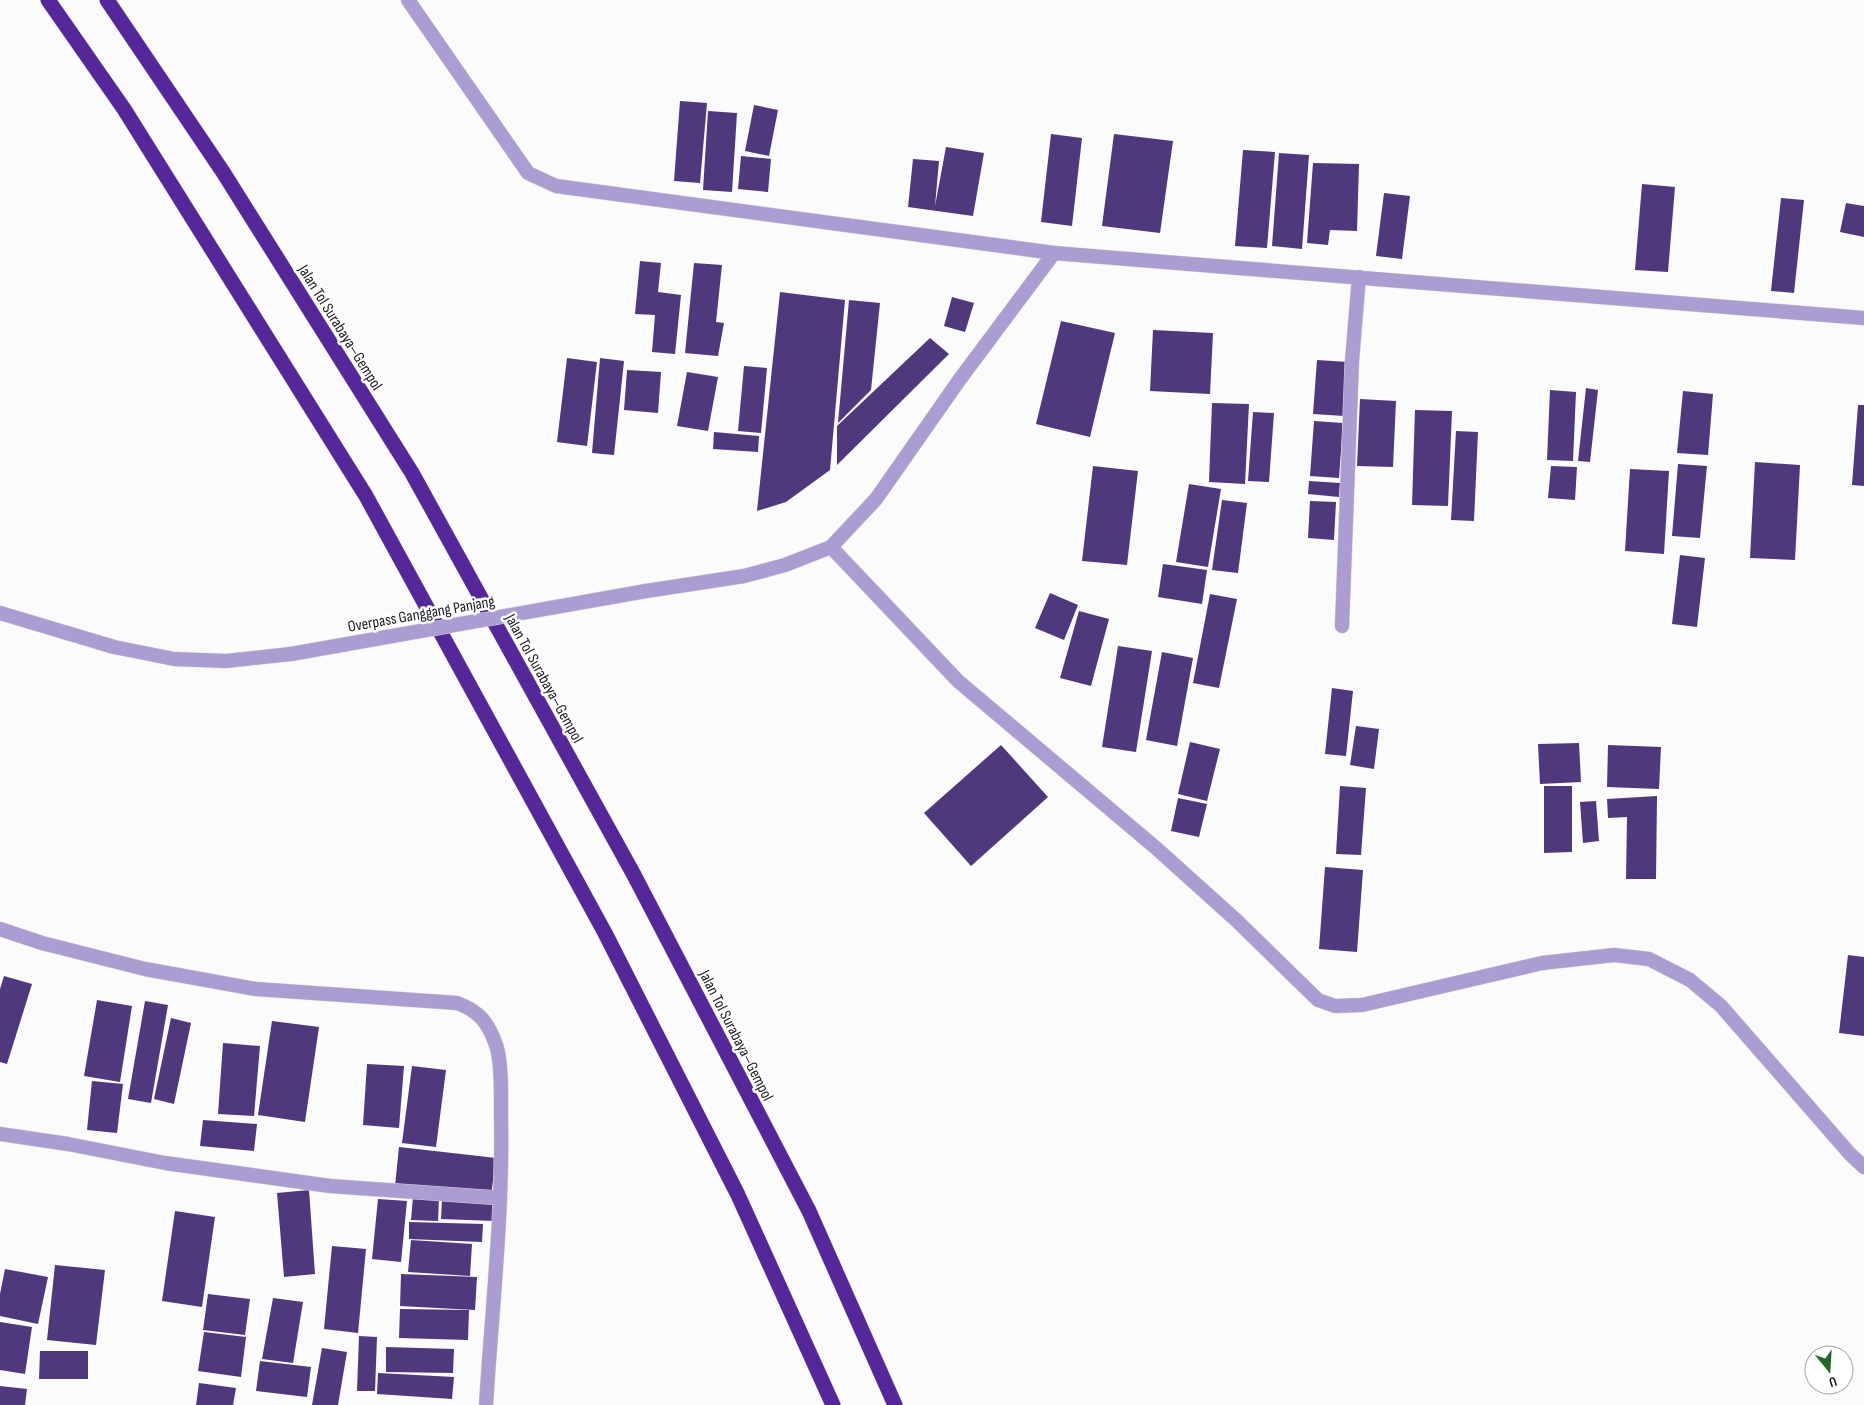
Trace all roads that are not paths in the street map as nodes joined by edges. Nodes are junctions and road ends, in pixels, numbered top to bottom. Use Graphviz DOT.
graph roads {
  1 [pos="48,0"];
  2 [pos="106,0"];
  3 [pos="408,0"];
  4 [pos="1054,253"];
  5 [pos="1359,277"];
  6 [pos="1864,318"];
  7 [pos="831,547"];
  8 [pos="0,613"];
  9 [pos="1342,626"];
  10 [pos="0,929"];
  11 [pos="0,1134"];
  12 [pos="1864,1166"];
  13 [pos="500,1198"];
  14 [pos="486,1405"];
  15 [pos="833,1405"];
  16 [pos="895,1405"];
  1 -- 15 [label="highway"];
  2 -- 16 [label="highway, Jalan Tol Surabaya–Gempol"];
  3 -- 4 [label="street"];
  4 -- 5 [label="street"];
  4 -- 7 [label="street"];
  5 -- 6 [label="street"];
  5 -- 9 [label="street"];
  7 -- 8 [label="street, Overpass Ganggang Panjang, bridge"];
  7 -- 12 [label="street"];
  10 -- 13 [label="street"];
  11 -- 13 [label="street"];
  13 -- 14 [label="street"];
}
